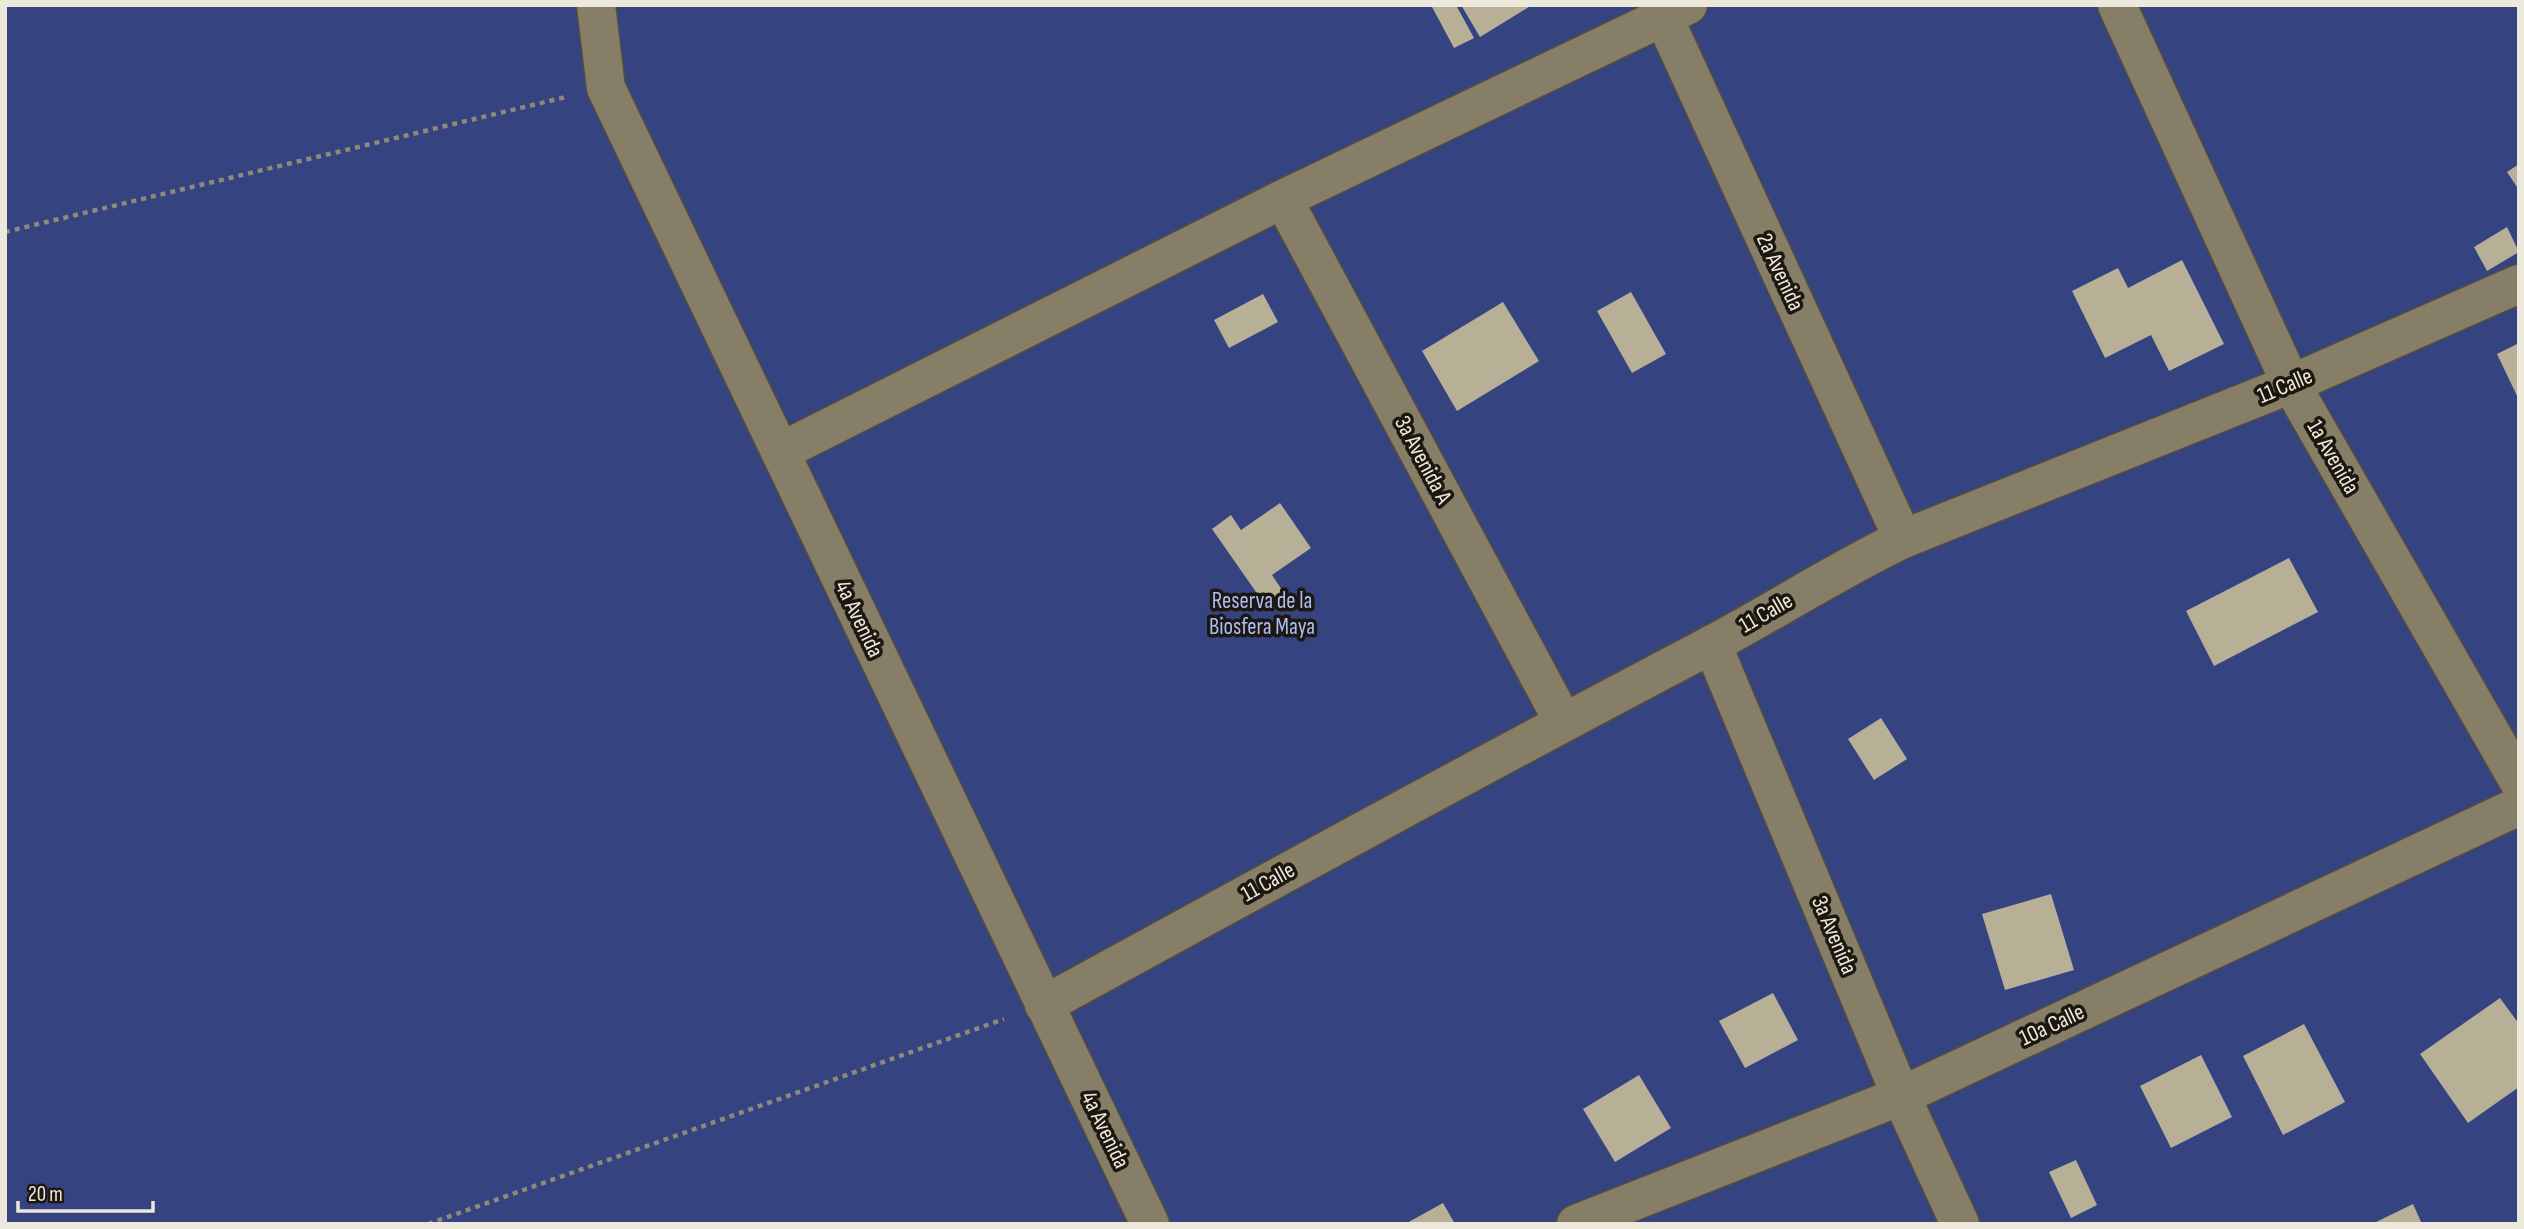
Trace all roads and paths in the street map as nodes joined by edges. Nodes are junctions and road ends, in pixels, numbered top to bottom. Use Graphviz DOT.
graph roads {
  1 [pos="596,5"];
  2 [pos="2117,5"];
  3 [pos="1670,9"];
  4 [pos="606,88"];
  5 [pos="1283,200"];
  6 [pos="5,232"];
  7 [pos="2519,284"];
  8 [pos="2291,384"];
  9 [pos="780,452"];
  10 [pos="1903,539"];
  11 [pos="1712,644"];
  12 [pos="1563,721"];
  13 [pos="2519,782"];
  14 [pos="2519,806"];
  15 [pos="1044,1005"];
  16 [pos="1901,1096"];
  17 [pos="428,1224"];
  18 [pos="1150,1224"];
  19 [pos="1576,1224"];
  20 [pos="1960,1224"];
  1 -- 4 [label="street, 4a Avenida"];
  2 -- 8 [label="street, 1a Avenida"];
  3 -- 5 [label="street"];
  3 -- 10 [label="street, 2a Avenida"];
  4 -- 6 [label="path"];
  4 -- 9 [label="street, 4a Avenida"];
  5 -- 9 [label="street"];
  5 -- 12 [label="street, 3a Avenida A"];
  7 -- 8 [label="street, 11 Calle"];
  8 -- 10 [label="street, 11 Calle"];
  8 -- 13 [label="street, 1a Avenida"];
  9 -- 15 [label="street, 4a Avenida"];
  10 -- 11 [label="street, 11 Calle"];
  11 -- 12 [label="street, 11 Calle"];
  11 -- 16 [label="street, 3a Avenida"];
  12 -- 15 [label="street, 11 Calle"];
  14 -- 16 [label="street, 10a Calle"];
  15 -- 17 [label="path"];
  15 -- 18 [label="street, 4a Avenida"];
  16 -- 19 [label="street, 10a Calle"];
  16 -- 20 [label="street, 3a Avenida"];
}
